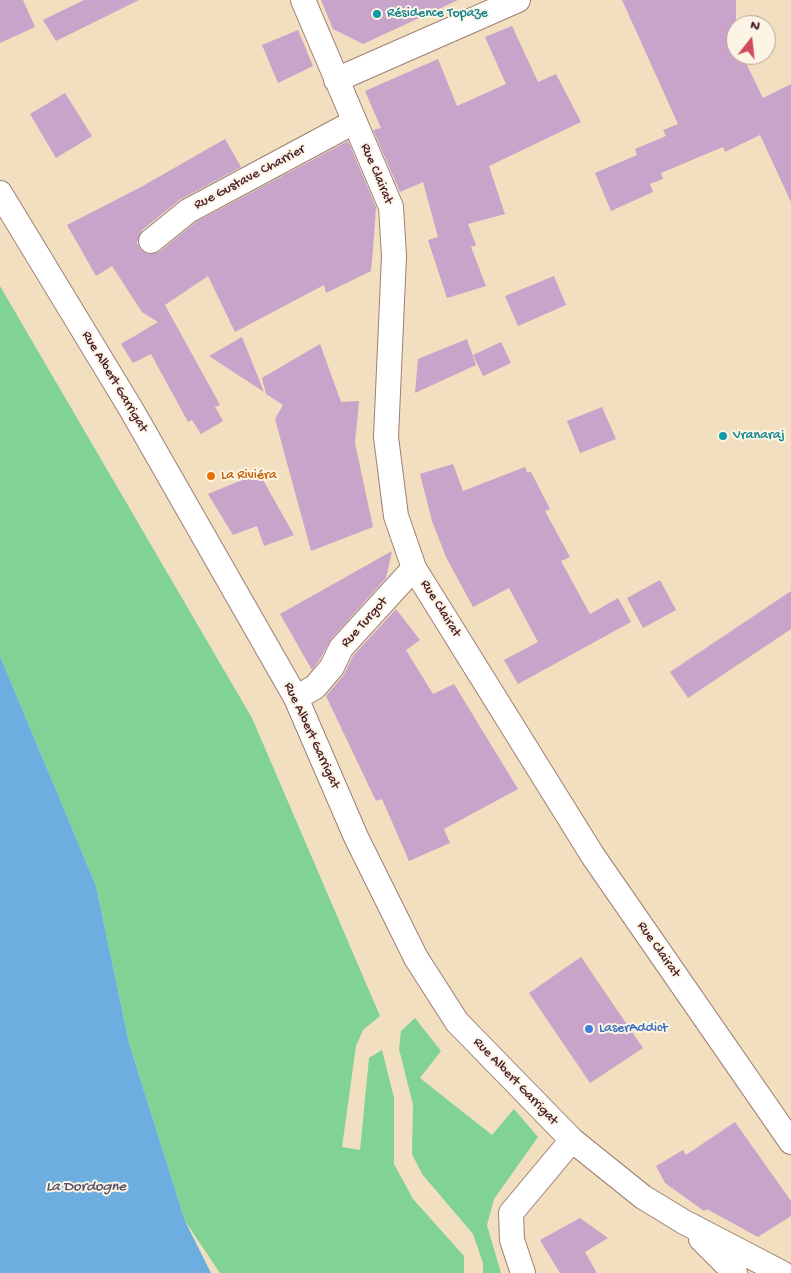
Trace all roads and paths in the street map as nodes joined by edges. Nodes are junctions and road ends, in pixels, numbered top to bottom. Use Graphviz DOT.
graph roads {
  1 [pos="303,0"];
  2 [pos="518,0"];
  3 [pos="336,80"];
  4 [pos="354,122"];
  5 [pos="0,193"];
  6 [pos="151,241"];
  7 [pos="414,568"];
  8 [pos="296,698"];
  9 [pos="572,1140"];
  10 [pos="791,1142"];
  11 [pos="684,1222"];
  12 [pos="523,1273"];
  13 [pos="735,1273"];
  14 [pos="782,1273"];
  1 -- 3 [label="street, Rue Clairat"];
  2 -- 3 [label="street"];
  3 -- 4 [label="street, Rue Clairat"];
  4 -- 6 [label="street, Rue Gustave Charrier"];
  4 -- 7 [label="street, Rue Clairat"];
  5 -- 8 [label="street, Rue Albert Garrigat"];
  7 -- 8 [label="street, Rue Turgot"];
  7 -- 10 [label="street, Rue Clairat"];
  8 -- 9 [label="street, Rue Albert Garrigat"];
  9 -- 11 [label="street, Rue Albert Garrigat"];
  9 -- 12 [label="street"];
  11 -- 13 [label="street, Rue Albert Garrigat"];
  11 -- 14 [label="street, Rue Albert Garrigat"];
}
